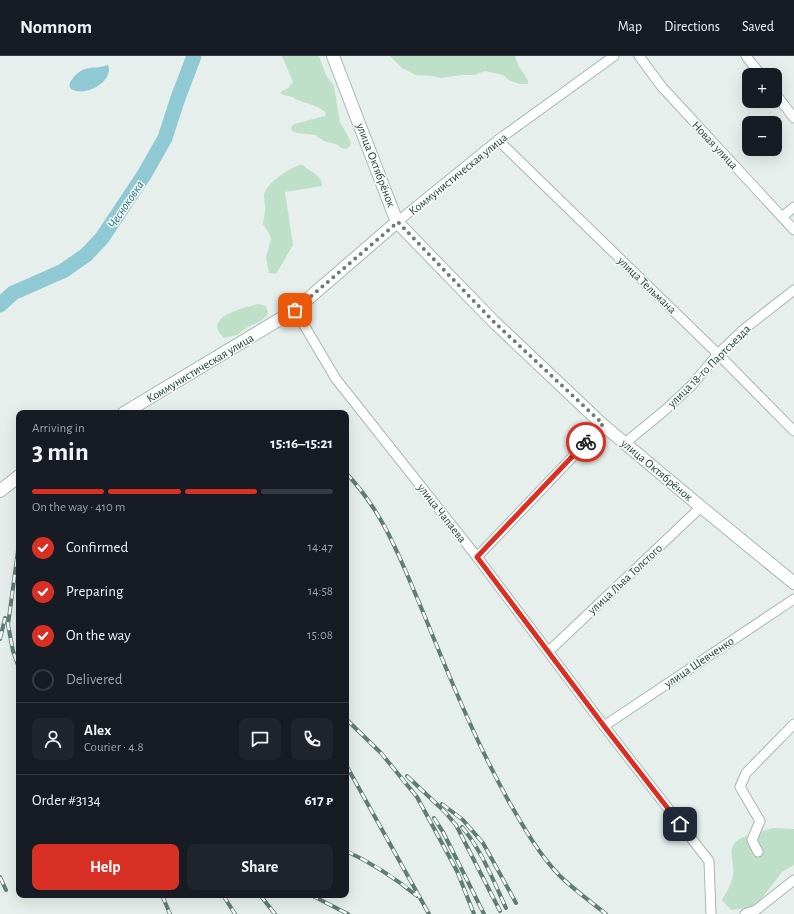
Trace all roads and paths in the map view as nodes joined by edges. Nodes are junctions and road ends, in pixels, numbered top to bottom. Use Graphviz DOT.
graph roads {
  1 [pos="333,56"];
  2 [pos="614,56"];
  3 [pos="639,56"];
  4 [pos="746,56"];
  5 [pos="755,68"];
  6 [pos="782,103"];
  7 [pos="794,118"];
  8 [pos="498,140"];
  9 [pos="794,207"];
  10 [pos="782,217"];
  11 [pos="398,222"];
  12 [pos="794,230"];
  13 [pos="794,290"];
  14 [pos="295,310"];
  15 [pos="718,354"];
  16 [pos="129,410"];
  17 [pos="603,424"];
  18 [pos="794,430"];
  19 [pos="625,443"];
  20 [pos="16,478"];
  21 [pos="0,491"];
  22 [pos="701,507"];
  23 [pos="477,557"];
  24 [pos="794,582"];
  25 [pos="794,599"];
  26 [pos="549,651"];
  27 [pos="794,724"];
  28 [pos="604,726"];
  29 [pos="758,852"];
  30 [pos="794,880"];
  31 [pos="711,914"];
  32 [pos="746,914"];
  1 -- 11 [label="street, улица Октябрёнок"];
  2 -- 8 [label="street, Коммунистическая улица"];
  3 -- 10 [label="street, Новая улица"];
  4 -- 5 [label="street"];
  6 -- 7 [label="street"];
  8 -- 11 [label="street, Коммунистическая улица"];
  8 -- 15 [label="street, улица Тельмана"];
  9 -- 10 [label="street"];
  10 -- 12 [label="street, Новая улица"];
  11 -- 14 [label="street, Коммунистическая улица"];
  11 -- 17 [label="street, улица Октябрёнок"];
  13 -- 15 [label="street, улица 18-го Партсъезда"];
  14 -- 16 [label="street, Коммунистическая улица"];
  14 -- 23 [label="street, улица Чапаева"];
  15 -- 18 [label="street, улица Тельмана"];
  15 -- 19 [label="street, улица 18-го Партсъезда"];
  17 -- 19 [label="street, улица Октябрёнок"];
  17 -- 23 [label="street"];
  19 -- 22 [label="street, улица Октябрёнок"];
  20 -- 21 [label="street"];
  22 -- 24 [label="street, улица Октябрёнок"];
  22 -- 26 [label="street, улица Льва Толстого"];
  23 -- 26 [label="street, улица Чапаева"];
  25 -- 28 [label="street, улица Шевченко"];
  26 -- 28 [label="street, улица Чапаева"];
  27 -- 29 [label="street"];
  28 -- 31 [label="street, улица Чапаева"];
  30 -- 32 [label="street"];
}
